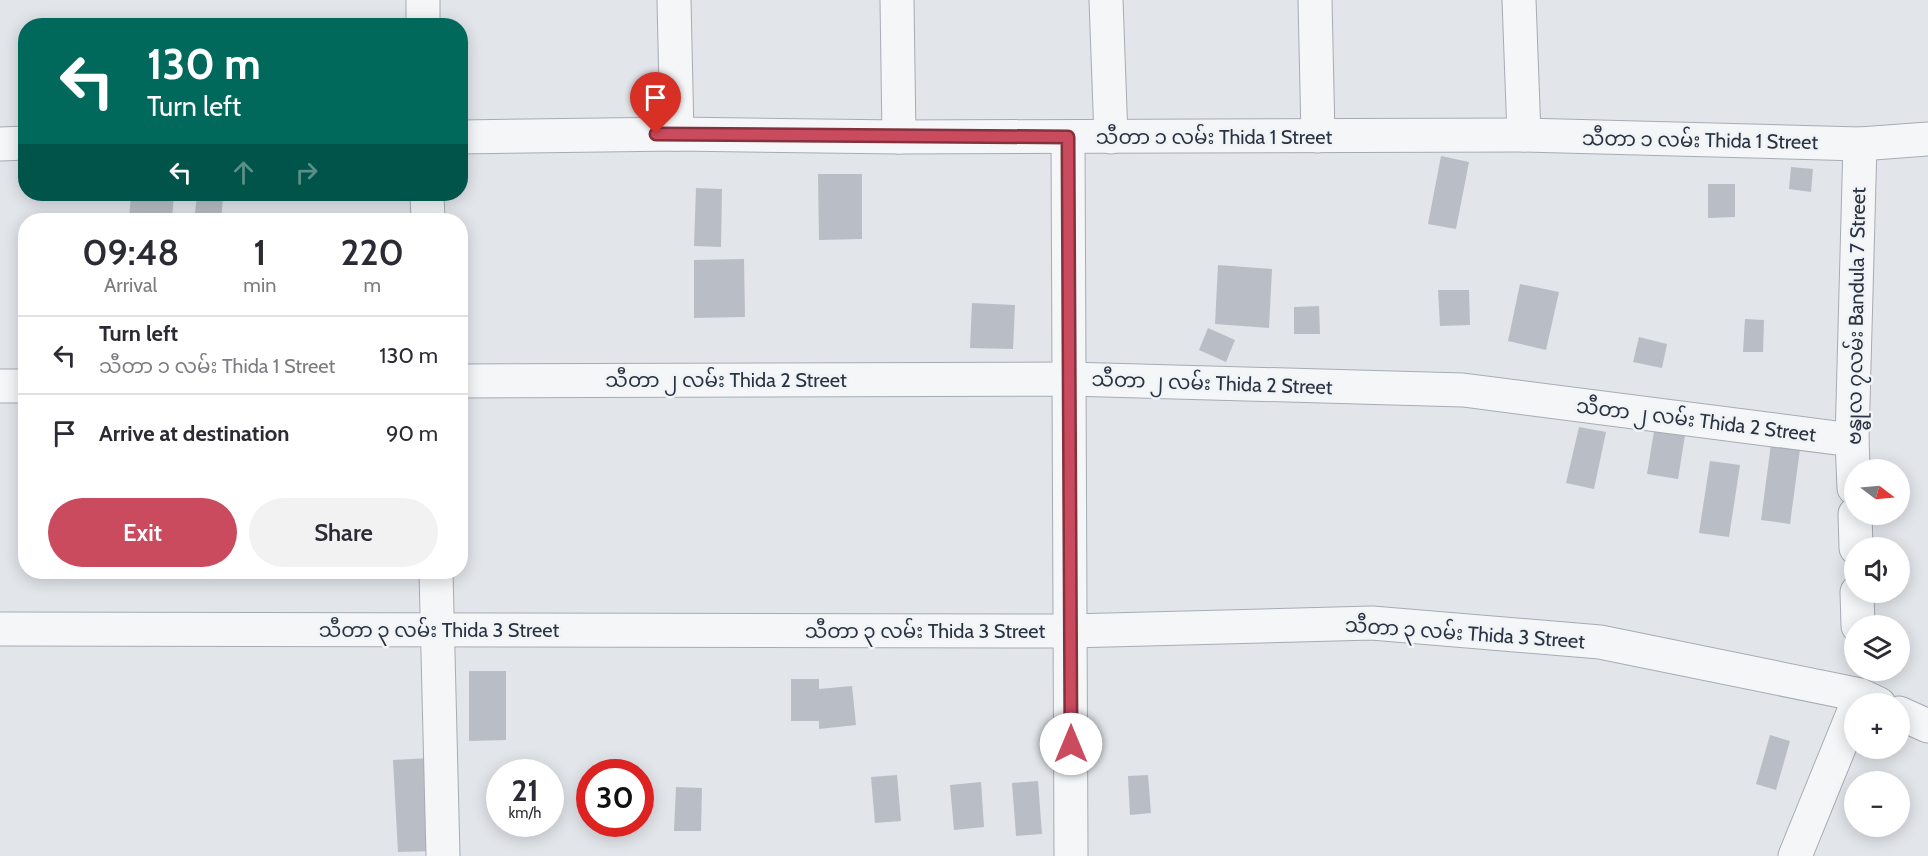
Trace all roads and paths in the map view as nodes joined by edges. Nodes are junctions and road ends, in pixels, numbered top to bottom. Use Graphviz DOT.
graph roads {
  1 [pos="423,0"];
  2 [pos="674,0"];
  3 [pos="897,0"];
  4 [pos="1106,0"];
  5 [pos="1315,0"];
  6 [pos="1519,0"];
  7 [pos="423,18"];
  8 [pos="677,134"];
  9 [pos="1524,135"];
  10 [pos="1318,136"];
  11 [pos="468,137"];
  12 [pos="898,137"];
  13 [pos="1068,137"];
  14 [pos="1111,137"];
  15 [pos="1928,139"];
  16 [pos="18,143"];
  17 [pos="0,144"];
  18 [pos="1860,144"];
  19 [pos="1069,378"];
  20 [pos="468,381"];
  21 [pos="0,386"];
  22 [pos="18,386"];
  23 [pos="1852,440"];
  24 [pos="1853,459"];
  25 [pos="436,579"];
  26 [pos="0,629"];
  27 [pos="438,630"];
  28 [pos="1070,631"];
  29 [pos="1844,693"];
  30 [pos="1910,718"];
  31 [pos="1928,726"];
  32 [pos="1844,740"];
  33 [pos="443,856"];
  34 [pos="1071,856"];
  35 [pos="1795,856"];
  1 -- 7 [label="street"];
  2 -- 8 [label="street"];
  3 -- 12 [label="street"];
  4 -- 14 [label="street"];
  5 -- 10 [label="street"];
  6 -- 9 [label="street"];
  8 -- 11 [label="street, သီတာ ၁ လမ်း Thida 1 Street"];
  8 -- 12 [label="street, သီတာ ၁ လမ်း Thida 1 Street"];
  9 -- 10 [label="street, သီတာ ၁ လမ်း Thida 1 Street"];
  9 -- 18 [label="street, သီတာ ၁ လမ်း Thida 1 Street"];
  10 -- 14 [label="street, သီတာ ၁ လမ်း Thida 1 Street"];
  12 -- 13 [label="street, သီတာ ၁ လမ်း Thida 1 Street"];
  13 -- 14 [label="street, သီတာ ၁ လမ်း Thida 1 Street"];
  13 -- 19 [label="street"];
  15 -- 18 [label="street, သီတာ ၁ လမ်း Thida 1 Street"];
  16 -- 17 [label="street"];
  18 -- 23 [label="street, ဗန္ဓုလ ၇လမ်း Bandula 7 Street"];
  19 -- 20 [label="street, သီတာ ၂ လမ်း Thida 2 Street"];
  19 -- 23 [label="street, သီတာ ၂ လမ်း Thida 2 Street"];
  19 -- 28 [label="street"];
  21 -- 22 [label="street"];
  23 -- 24 [label="street, ဗန္ဓုလ ၇လမ်း Bandula 7 Street"];
  25 -- 27 [label="street"];
  26 -- 27 [label="street, သီတာ ၃ လမ်း Thida 3 Street"];
  27 -- 28 [label="street, သီတာ ၃ လမ်း Thida 3 Street"];
  27 -- 33 [label="street"];
  28 -- 29 [label="street, သီတာ ၃ လမ်း Thida 3 Street"];
  28 -- 34 [label="street"];
  30 -- 31 [label="street"];
  32 -- 35 [label="street"];
}
